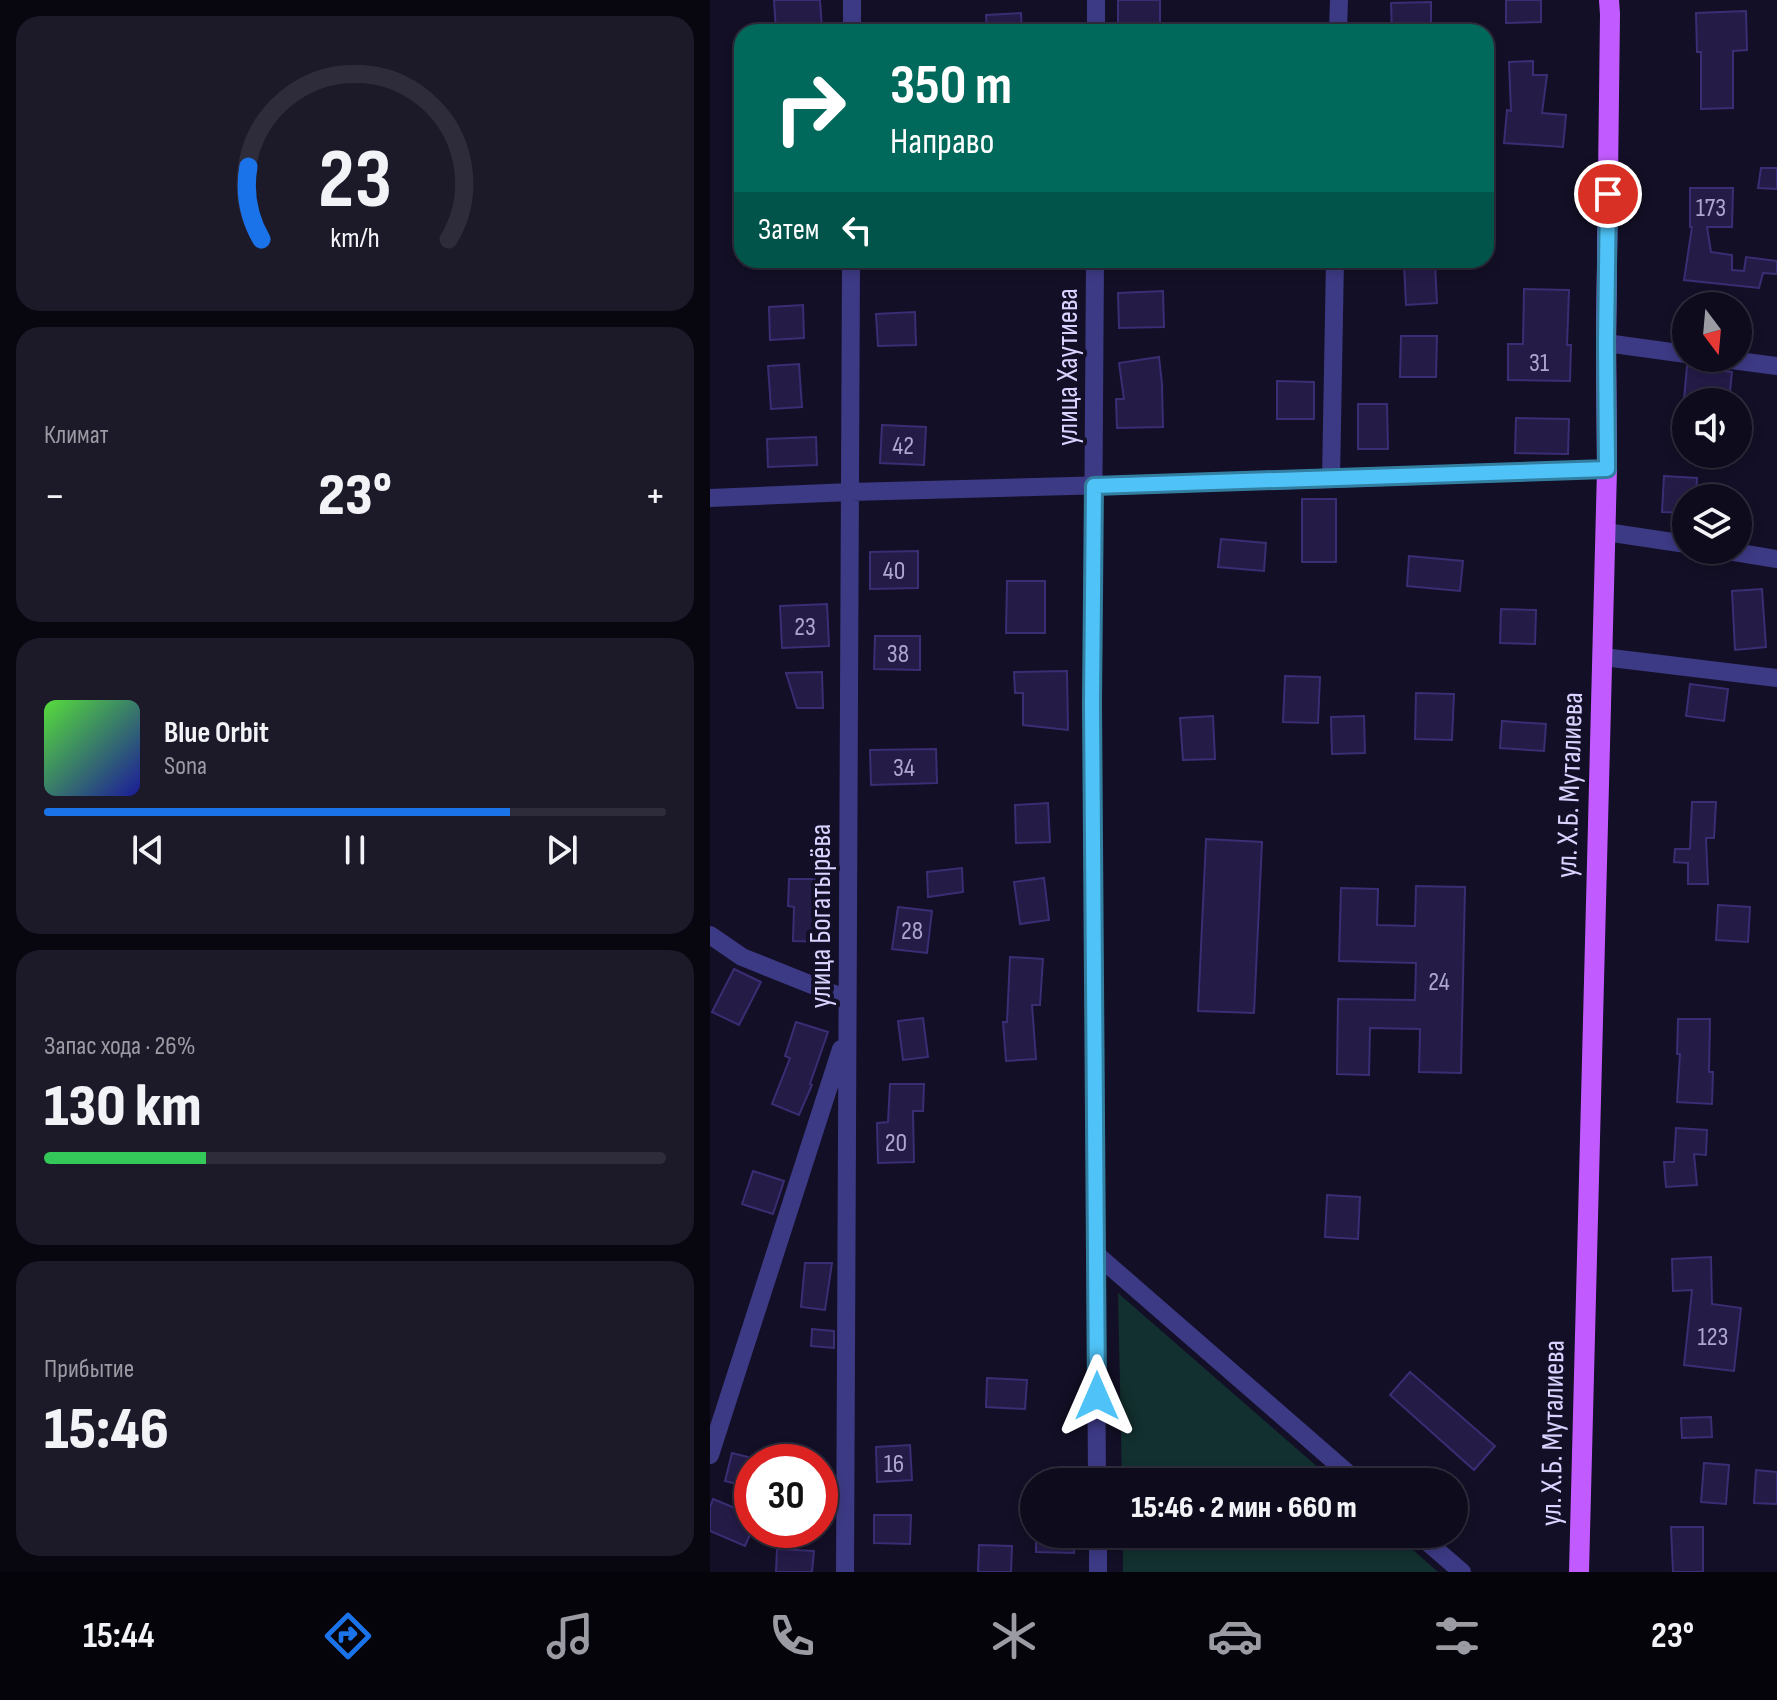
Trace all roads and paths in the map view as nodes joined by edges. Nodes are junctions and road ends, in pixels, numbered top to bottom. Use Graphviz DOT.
graph roads {
  1 [pos="852,0"];
  2 [pos="1096,0"];
  3 [pos="1339,0"];
  4 [pos="1609,0"];
  5 [pos="852,24"];
  6 [pos="1096,24"];
  7 [pos="1338,24"];
  8 [pos="851,268"];
  9 [pos="1095,268"];
  10 [pos="1335,268"];
  11 [pos="1606,343"];
  12 [pos="1672,352"];
  13 [pos="1752,363"];
  14 [pos="1777,366"];
  15 [pos="1607,469"];
  16 [pos="1331,479"];
  17 [pos="1094,486"];
  18 [pos="850,492"];
  19 [pos="710,498"];
  20 [pos="1606,532"];
  21 [pos="1672,542"];
  22 [pos="1752,555"];
  23 [pos="1777,559"];
  24 [pos="1603,657"];
  25 [pos="1777,678"];
  26 [pos="710,935"];
  27 [pos="847,999"];
  28 [pos="847,1031"];
  29 [pos="1096,1254"];
  30 [pos="710,1455"];
  31 [pos="1097,1468"];
  32 [pos="1342,1468"];
  33 [pos="1098,1548"];
  34 [pos="1434,1548"];
  35 [pos="845,1572"];
  36 [pos="1098,1572"];
  37 [pos="1462,1572"];
  38 [pos="1579,1572"];
  1 -- 5 [label="street"];
  2 -- 6 [label="street"];
  3 -- 7 [label="street"];
  4 -- 11 [label="main road, ул. Х.Б. Муталиева"];
  8 -- 18 [label="street, улица Богатырёва"];
  9 -- 17 [label="street, улица Хаутиева"];
  10 -- 16 [label="street"];
  11 -- 12 [label="street"];
  11 -- 15 [label="main road, ул. Х.Б. Муталиева"];
  13 -- 14 [label="street"];
  15 -- 16 [label="street"];
  15 -- 20 [label="main road, ул. Х.Б. Муталиева"];
  16 -- 17 [label="street"];
  17 -- 18 [label="street"];
  17 -- 29 [label="street, улица Хаутиева"];
  18 -- 19 [label="street"];
  18 -- 27 [label="street, улица Богатырёва"];
  20 -- 21 [label="street"];
  20 -- 24 [label="main road, ул. Х.Б. Муталиева"];
  22 -- 23 [label="street"];
  24 -- 25 [label="street"];
  24 -- 38 [label="main road, ул. Х.Б. Муталиева"];
  26 -- 27 [label="street"];
  27 -- 28 [label="street, улица Богатырёва"];
  28 -- 30 [label="street"];
  28 -- 35 [label="street, улица Богатырёва"];
  29 -- 31 [label="street, улица Хаутиева"];
  29 -- 32 [label="street"];
  33 -- 36 [label="street"];
  34 -- 37 [label="street"];
}
